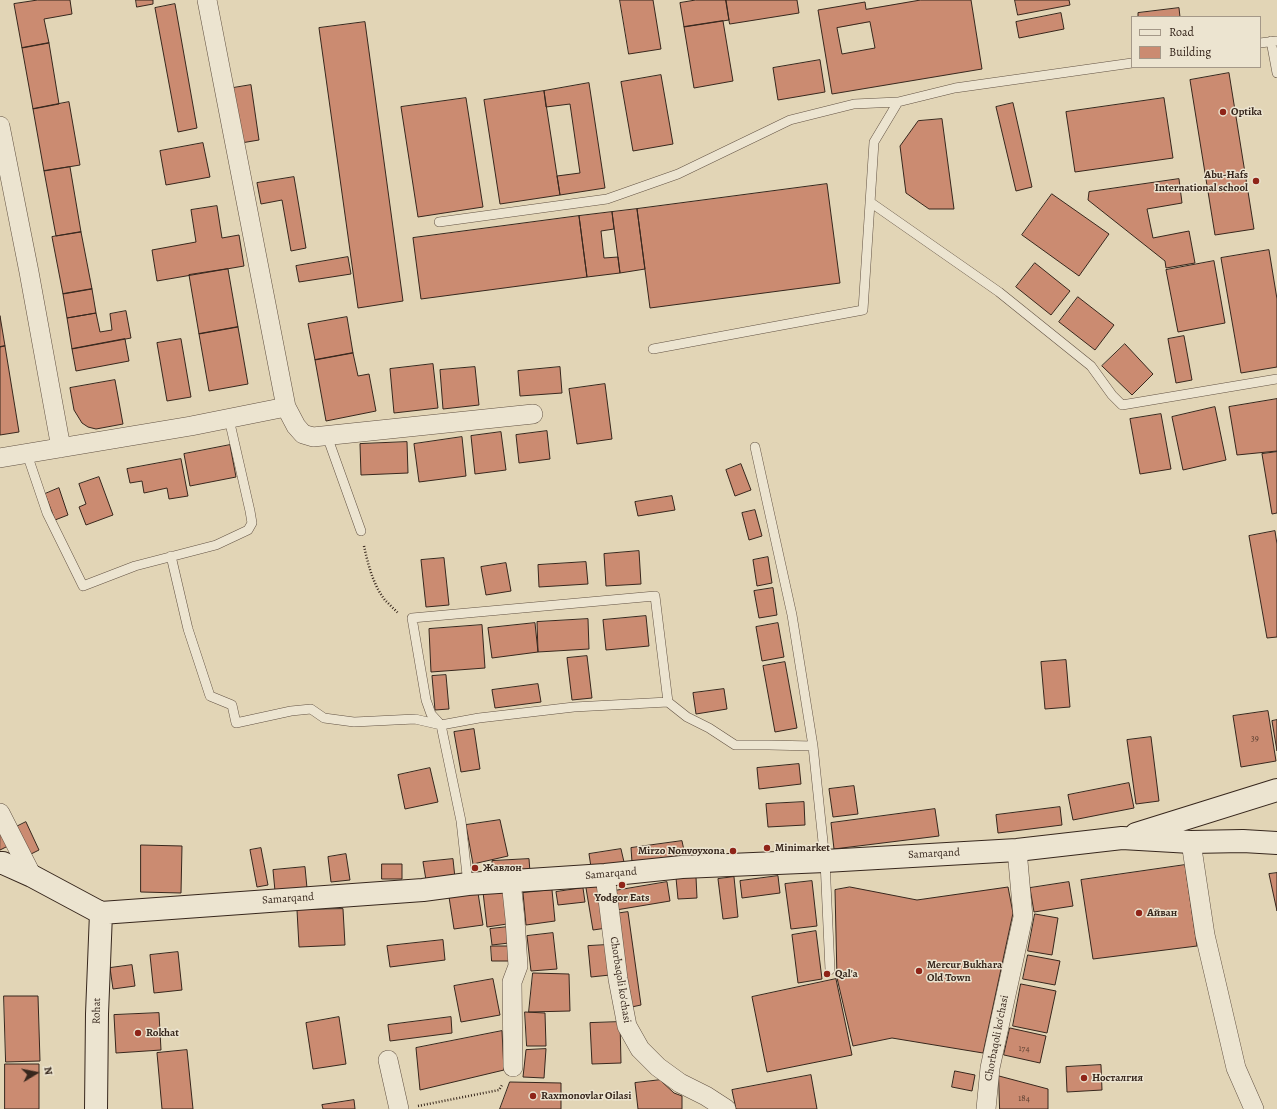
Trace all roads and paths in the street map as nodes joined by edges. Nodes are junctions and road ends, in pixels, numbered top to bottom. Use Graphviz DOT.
graph roads {
  1 [pos="207,0"];
  2 [pos="1274,41"];
  3 [pos="1261,43"];
  4 [pos="1131,63"];
  5 [pos="1277,73"];
  6 [pos="898,102"];
  7 [pos="0,126"];
  8 [pos="870,202"];
  9 [pos="440,222"];
  10 [pos="653,349"];
  11 [pos="1277,379"];
  12 [pos="286,407"];
  13 [pos="533,414"];
  14 [pos="230,419"];
  15 [pos="328,436"];
  16 [pos="755,447"];
  17 [pos="61,448"];
  18 [pos="27,454"];
  19 [pos="0,458"];
  20 [pos="361,531"];
  21 [pos="171,556"];
  22 [pos="412,618"];
  23 [pos="668,702"];
  24 [pos="441,725"];
  25 [pos="813,746"];
  26 [pos="1277,790"];
  27 [pos="0,813"];
  28 [pos="1122,838"];
  29 [pos="1191,842"];
  30 [pos="1277,843"];
  31 [pos="1017,850"];
  32 [pos="825,861"];
  33 [pos="0,863"];
  34 [pos="605,875"];
  35 [pos="32,876"];
  36 [pos="511,880"];
  37 [pos="468,884"];
  38 [pos="100,912"];
  39 [pos="830,970"];
  40 [pos="388,1060"];
  41 [pos="513,1067"];
  42 [pos="405,1108"];
  43 [pos="96,1109"];
  44 [pos="726,1109"];
  45 [pos="986,1109"];
  46 [pos="1254,1109"];
  1 -- 12 [label="street"];
  2 -- 3 [label="lane"];
  2 -- 5 [label="lane"];
  4 -- 6 [label="lane"];
  6 -- 8 [label="lane"];
  6 -- 9 [label="lane"];
  7 -- 17 [label="street"];
  8 -- 10 [label="lane"];
  8 -- 11 [label="lane"];
  12 -- 14 [label="street"];
  12 -- 15 [label="street"];
  13 -- 15 [label="street"];
  14 -- 17 [label="street"];
  14 -- 21 [label="lane"];
  15 -- 20 [label="lane"];
  16 -- 25 [label="lane"];
  17 -- 18 [label="street"];
  18 -- 19 [label="street"];
  18 -- 21 [label="lane"];
  20 -- 22 [label="path"];
  21 -- 24 [label="lane"];
  22 -- 23 [label="lane"];
  22 -- 24 [label="lane"];
  23 -- 24 [label="lane"];
  23 -- 25 [label="lane"];
  24 -- 37 [label="lane"];
  25 -- 32 [label="lane"];
  26 -- 28 [label="street, Samarqand"];
  27 -- 35 [label="street"];
  28 -- 29 [label="street, Samarqand"];
  28 -- 31 [label="street, Samarqand"];
  29 -- 30 [label="street, Samarqand"];
  29 -- 46 [label="street"];
  31 -- 32 [label="street, Samarqand"];
  31 -- 45 [label="street, Chorbaqoli ko'chasi"];
  32 -- 34 [label="street, Samarqand"];
  32 -- 39 [label="lane"];
  33 -- 35 [label="street"];
  34 -- 36 [label="street, Samarqand"];
  34 -- 44 [label="street, Chorbaqoli ko'chasi"];
  35 -- 38 [label="street"];
  36 -- 37 [label="street, Samarqand"];
  36 -- 41 [label="street"];
  37 -- 38 [label="street, Samarqand"];
  38 -- 43 [label="street, Rohat"];
  40 -- 42 [label="street"];
  41 -- 42 [label="path"];
}
